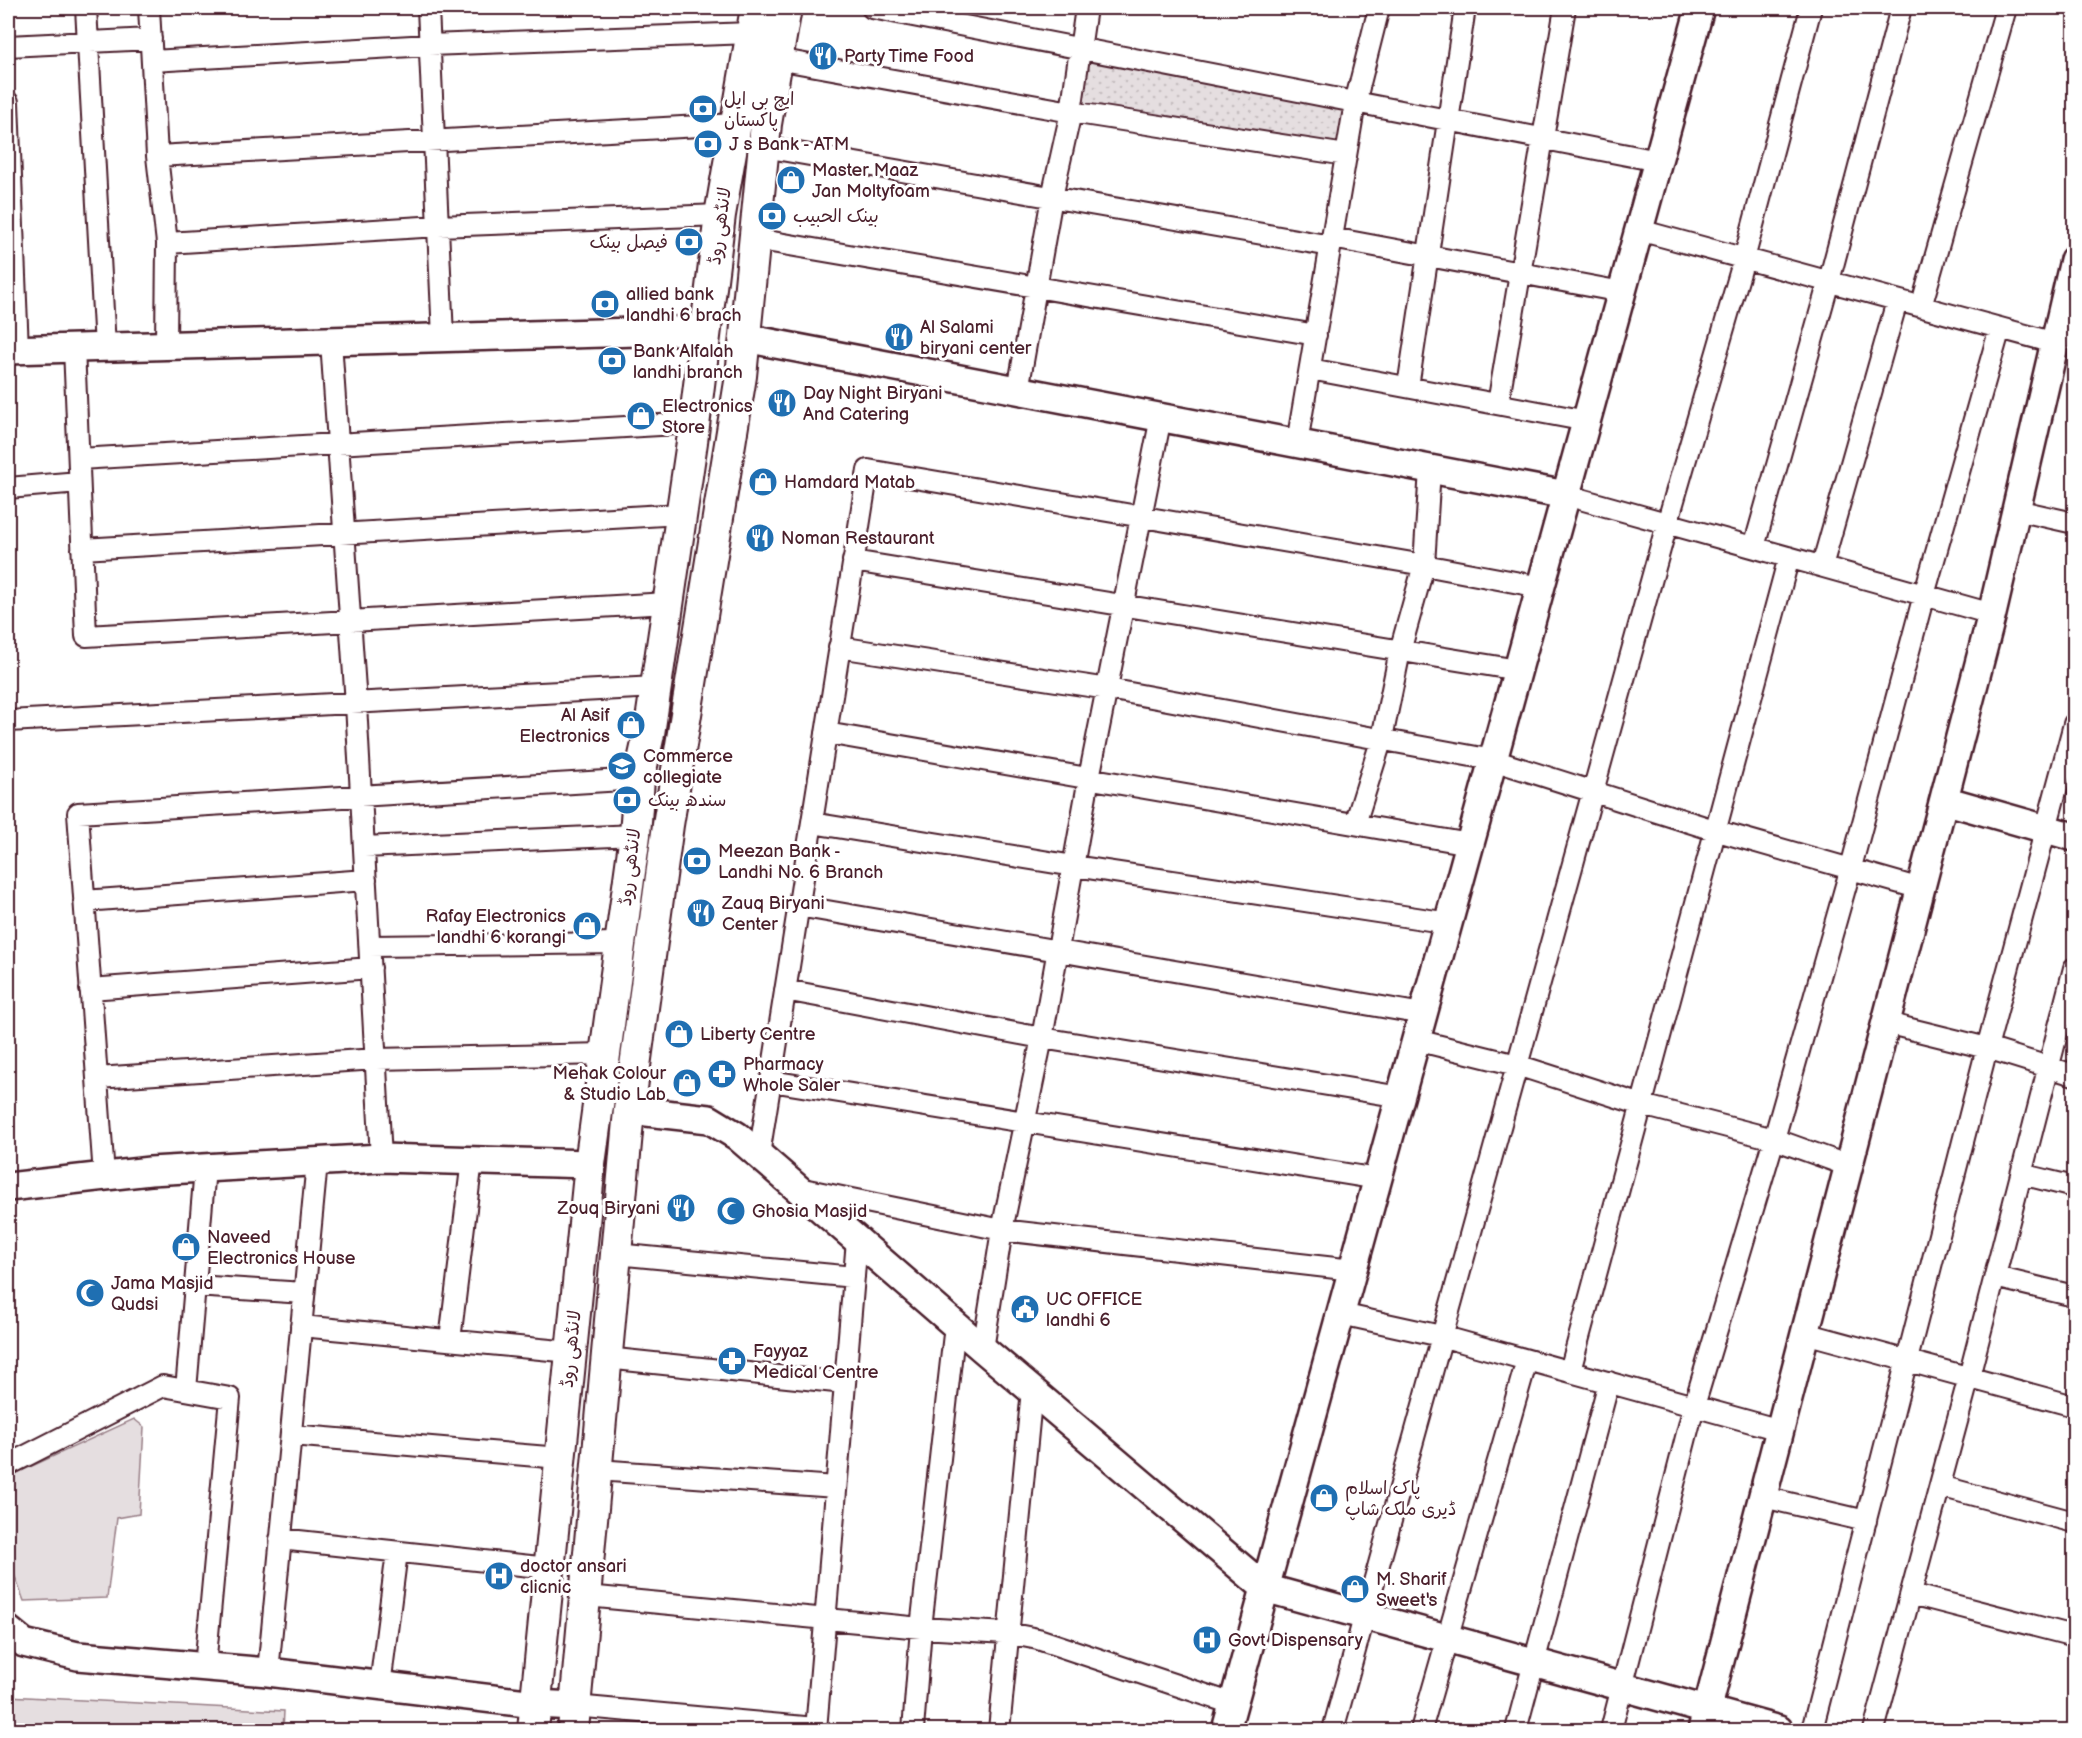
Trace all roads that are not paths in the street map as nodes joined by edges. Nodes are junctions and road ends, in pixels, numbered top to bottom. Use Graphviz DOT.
graph roads {
  1 [pos="86,8"];
  2 [pos="149,8"];
  3 [pos="428,8"];
  4 [pos="786,8"];
  5 [pos="872,8"];
  6 [pos="1086,8"];
  7 [pos="1379,8"];
  8 [pos="1465,8"];
  9 [pos="1565,8"];
  10 [pos="1700,8"];
  11 [pos="1811,8"];
  12 [pos="1901,8"];
  13 [pos="2006,8"];
  14 [pos="754,20"];
  15 [pos="151,39"];
  16 [pos="89,41"];
  17 [pos="429,45"];
  18 [pos="8,46"];
  19 [pos="1078,50"];
  20 [pos="777,59"];
  21 [pos="152,61"];
  22 [pos="8,102"];
  23 [pos="1355,103"];
  24 [pos="1071,112"];
  25 [pos="1448,118"];
  26 [pos="736,124"];
  27 [pos="1544,137"];
  28 [pos="434,141"];
  29 [pos="764,147"];
  30 [pos="1347,155"];
  31 [pos="157,156"];
  32 [pos="1658,161"];
  33 [pos="1052,197"];
  34 [pos="720,215"];
  35 [pos="438,226"];
  36 [pos="1639,230"];
  37 [pos="755,239"];
  38 [pos="1332,242"];
  39 [pos="167,243"];
  40 [pos="1426,256"];
  41 [pos="1744,259"];
  42 [pos="2074,260"];
  43 [pos="1518,273"];
  44 [pos="1829,281"];
  45 [pos="1036,287"];
  46 [pos="1622,292"];
  47 [pos="1897,301"];
  48 [pos="1921,307"];
  49 [pos="748,309"];
  50 [pos="707,319"];
  51 [pos="2000,328"];
  52 [pos="1316,335"];
  53 [pos="443,337"];
  54 [pos="745,339"];
  55 [pos="332,341"];
  56 [pos="2055,343"];
  57 [pos="166,345"];
  58 [pos="105,347"];
  59 [pos="74,348"];
  60 [pos="13,350"];
  61 [pos="1310,369"];
  62 [pos="701,372"];
  63 [pos="741,376"];
  64 [pos="1408,387"];
  65 [pos="1018,390"];
  66 [pos="1497,404"];
  67 [pos="1161,417"];
  68 [pos="1587,421"];
  69 [pos="694,423"];
  70 [pos="1298,443"];
  71 [pos="338,444"];
  72 [pos="79,459"];
  73 [pos="1430,469"];
  74 [pos="80,482"];
  75 [pos="8,488"];
  76 [pos="1566,495"];
  77 [pos="2016,510"];
  78 [pos="681,514"];
  79 [pos="1142,518"];
  80 [pos="1667,524"];
  81 [pos="2074,524"];
  82 [pos="344,534"];
  83 [pos="1754,548"];
  84 [pos="82,549"];
  85 [pos="1789,557"];
  86 [pos="853,561"];
  87 [pos="1424,565"];
  88 [pos="1822,566"];
  89 [pos="1541,587"];
  90 [pos="1924,595"];
  91 [pos="668,603"];
  92 [pos="1126,604"];
  93 [pos="1992,614"];
  94 [pos="350,621"];
  95 [pos="839,647"];
  96 [pos="1400,651"];
  97 [pos="1518,670"];
  98 [pos="656,687"];
  99 [pos="1108,689"];
  100 [pos="356,704"];
  101 [pos="8,721"];
  102 [pos="2074,724"];
  103 [pos="825,734"];
  104 [pos="1382,738"];
  105 [pos="1493,760"];
  106 [pos="1089,778"];
  107 [pos="639,779"];
  108 [pos="1594,791"];
  109 [pos="361,796"];
  110 [pos="1944,800"];
  111 [pos="812,823"];
  112 [pos="1355,824"];
  113 [pos="2047,828"];
  114 [pos="1714,830"];
  115 [pos="635,835"];
  116 [pos="2074,837"];
  117 [pos="1470,844"];
  118 [pos="364,847"];
  119 [pos="1074,866"];
  120 [pos="1850,871"];
  121 [pos="366,880"];
  122 [pos="1920,889"];
  123 [pos="84,901"];
  124 [pos="798,906"];
  125 [pos="1449,923"];
  126 [pos="620,943"];
  127 [pos="370,946"];
  128 [pos="1057,951"];
  129 [pos="371,968"];
  130 [pos="2074,968"];
  131 [pos="90,989"];
  132 [pos="785,990"];
  133 [pos="1424,1014"];
  134 [pos="1886,1023"];
  135 [pos="1042,1038"];
  136 [pos="1416,1040"];
  137 [pos="1987,1048"];
  138 [pos="605,1054"];
  139 [pos="376,1059"];
  140 [pos="1517,1065"];
  141 [pos="2049,1068"];
  142 [pos="2074,1075"];
  143 [pos="97,1078"];
  144 [pos="771,1082"];
  145 [pos="1401,1097"];
  146 [pos="1641,1105"];
  147 [pos="630,1110"];
  148 [pos="1023,1120"];
  149 [pos="1774,1139"];
  150 [pos="759,1155"];
  151 [pos="381,1158"];
  152 [pos="472,1161"];
  153 [pos="316,1162"];
  154 [pos="590,1164"];
  155 [pos="1849,1166"];
  156 [pos="205,1168"];
  157 [pos="2021,1174"];
  158 [pos="104,1176"];
  159 [pos="1378,1179"];
  160 [pos="8,1187"];
  161 [pos="2074,1187"];
  162 [pos="797,1188"];
  163 [pos="1002,1230"];
  164 [pos="857,1240"];
  165 [pos="616,1254"];
  166 [pos="1353,1270"];
  167 [pos="854,1277"];
  168 [pos="1995,1277"];
  169 [pos="195,1286"];
  170 [pos="304,1293"];
  171 [pos="2074,1296"];
  172 [pos="1341,1314"];
  173 [pos="955,1325"];
  174 [pos="301,1326"];
  175 [pos="1805,1333"];
  176 [pos="1441,1336"];
  177 [pos="450,1340"];
  178 [pos="983,1349"];
  179 [pos="571,1352"];
  180 [pos="606,1358"];
  181 [pos="1527,1360"];
  182 [pos="1908,1361"];
  183 [pos="1570,1371"];
  184 [pos="1969,1377"];
  185 [pos="1609,1382"];
  186 [pos="845,1383"];
  187 [pos="186,1390"];
  188 [pos="1032,1390"];
  189 [pos="1694,1406"];
  190 [pos="2074,1406"];
  191 [pos="1780,1430"];
  192 [pos="291,1435"];
  193 [pos="560,1458"];
  194 [pos="8,1465"];
  195 [pos="597,1470"];
  196 [pos="1940,1486"];
  197 [pos="836,1487"];
  198 [pos="1763,1497"];
  199 [pos="1866,1521"];
  200 [pos="2074,1522"];
  201 [pos="280,1539"];
  202 [pos="397,1552"];
  203 [pos="549,1568"];
  204 [pos="1265,1588"];
  205 [pos="1911,1594"];
  206 [pos="587,1596"];
  207 [pos="1364,1615"];
  208 [pos="825,1619"];
  209 [pos="921,1628"];
  210 [pos="8,1630"];
  211 [pos="1007,1633"];
  212 [pos="2074,1636"];
  213 [pos="1447,1638"];
  214 [pos="1535,1662"];
  215 [pos="205,1667"];
  216 [pos="267,1672"];
  217 [pos="380,1686"];
  218 [pos="1624,1686"];
  219 [pos="1233,1704"];
  220 [pos="534,1717"];
  221 [pos="574,1718"];
  222 [pos="1705,1721"];
  223 [pos="816,1729"];
  224 [pos="913,1731"];
  225 [pos="999,1731"];
  226 [pos="1226,1731"];
  227 [pos="1333,1731"];
  228 [pos="1421,1731"];
  229 [pos="1515,1731"];
  230 [pos="1611,1731"];
  231 [pos="1779,1731"];
  232 [pos="1812,1731"];
  233 [pos="1874,1731"];
  1 -- 16 [label="street"];
  2 -- 15 [label="street"];
  3 -- 17 [label="street"];
  4 -- 20 [label="main road, لانڈھی روڈ"];
  5 -- 19 [label="street"];
  6 -- 19 [label="street"];
  7 -- 23 [label="street"];
  8 -- 25 [label="street"];
  9 -- 27 [label="street"];
  10 -- 32 [label="street"];
  11 -- 41 [label="street"];
  12 -- 44 [label="street"];
  13 -- 48 [label="street"];
  14 -- 17 [label="street"];
  14 -- 26 [label="main road, لانڈھی روڈ"];
  15 -- 16 [label="street"];
  15 -- 21 [label="street"];
  16 -- 18 [label="street"];
  16 -- 58 [label="street"];
  17 -- 21 [label="street"];
  17 -- 28 [label="street"];
  19 -- 23 [label="street"];
  19 -- 24 [label="street"];
  20 -- 24 [label="street"];
  20 -- 29 [label="main road, لانڈھی روڈ"];
  21 -- 31 [label="street"];
  22 -- 60 [label="street"];
  23 -- 25 [label="street"];
  23 -- 30 [label="street"];
  24 -- 30 [label="street"];
  24 -- 33 [label="street"];
  25 -- 27 [label="street"];
  25 -- 40 [label="street"];
  26 -- 28 [label="street"];
  26 -- 34 [label="main road, لانڈھی روڈ"];
  27 -- 32 [label="street"];
  27 -- 43 [label="street"];
  28 -- 31 [label="street"];
  28 -- 35 [label="street"];
  29 -- 33 [label="street"];
  29 -- 37 [label="main road, لانڈھی روڈ"];
  30 -- 38 [label="street"];
  31 -- 39 [label="street"];
  32 -- 36 [label="street"];
  33 -- 38 [label="street"];
  33 -- 45 [label="street"];
  34 -- 35 [label="street"];
  34 -- 50 [label="main road, لانڈھی روڈ"];
  35 -- 39 [label="street"];
  35 -- 53 [label="street"];
  36 -- 41 [label="street"];
  36 -- 46 [label="street"];
  37 -- 45 [label="street"];
  37 -- 49 [label="main road, لانڈھی روڈ"];
  38 -- 40 [label="street"];
  38 -- 52 [label="street"];
  39 -- 57 [label="street"];
  40 -- 43 [label="street"];
  40 -- 64 [label="street"];
  41 -- 44 [label="street"];
  41 -- 80 [label="street"];
  42 -- 56 [label="street"];
  43 -- 46 [label="street"];
  43 -- 66 [label="street"];
  44 -- 47 [label="street"];
  44 -- 83 [label="street"];
  45 -- 52 [label="street"];
  45 -- 65 [label="street"];
  46 -- 68 [label="street"];
  47 -- 48 [label="street"];
  47 -- 88 [label="street"];
  48 -- 51 [label="street"];
  49 -- 50 [label="main road"];
  49 -- 54 [label="main road, لانڈھی روڈ"];
  50 -- 53 [label="street"];
  50 -- 62 [label="main road, لانڈھی روڈ"];
  51 -- 56 [label="street"];
  51 -- 90 [label="street"];
  52 -- 61 [label="street"];
  53 -- 55 [label="street"];
  54 -- 63 [label="main road, لانڈھی روڈ"];
  54 -- 65 [label="street"];
  55 -- 57 [label="street"];
  55 -- 71 [label="street"];
  56 -- 77 [label="street"];
  57 -- 58 [label="street"];
  58 -- 59 [label="street"];
  59 -- 60 [label="street"];
  59 -- 72 [label="street"];
  61 -- 64 [label="street"];
  61 -- 70 [label="street"];
  62 -- 63 [label="main road"];
  62 -- 69 [label="main road, لانڈھی روڈ"];
  63 -- 147 [label="main road, لانڈھی روڈ"];
  64 -- 66 [label="street"];
  65 -- 67 [label="street"];
  66 -- 68 [label="street"];
  67 -- 70 [label="street"];
  67 -- 79 [label="street"];
  68 -- 76 [label="street"];
  69 -- 71 [label="street"];
  69 -- 78 [label="main road, لانڈھی روڈ"];
  70 -- 73 [label="street"];
  71 -- 72 [label="street"];
  71 -- 82 [label="street"];
  72 -- 74 [label="street"];
  73 -- 76 [label="street"];
  73 -- 87 [label="street"];
  74 -- 75 [label="street"];
  74 -- 84 [label="street"];
  76 -- 80 [label="street"];
  76 -- 89 [label="street"];
  77 -- 81 [label="street"];
  77 -- 93 [label="street"];
  78 -- 82 [label="street"];
  78 -- 91 [label="main road, لانڈھی روڈ"];
  79 -- 86 [label="street"];
  79 -- 87 [label="street"];
  79 -- 92 [label="street"];
  80 -- 83 [label="street"];
  80 -- 108 [label="street"];
  82 -- 84 [label="street"];
  82 -- 94 [label="street"];
  83 -- 85 [label="street"];
  84 -- 94 [label="street"];
  85 -- 88 [label="street"];
  85 -- 114 [label="street"];
  86 -- 92 [label="street"];
  86 -- 95 [label="street"];
  87 -- 89 [label="street"];
  87 -- 96 [label="street"];
  88 -- 90 [label="street"];
  89 -- 97 [label="street"];
  90 -- 93 [label="street"];
  90 -- 120 [label="street"];
  91 -- 94 [label="street"];
  91 -- 98 [label="main road, لانڈھی روڈ"];
  92 -- 96 [label="street"];
  92 -- 99 [label="street"];
  93 -- 110 [label="street"];
  94 -- 100 [label="street"];
  95 -- 99 [label="street"];
  95 -- 103 [label="street"];
  96 -- 97 [label="street"];
  96 -- 104 [label="street"];
  97 -- 105 [label="street"];
  98 -- 100 [label="street"];
  98 -- 107 [label="main road, لانڈھی روڈ"];
  99 -- 104 [label="street"];
  99 -- 106 [label="street"];
  100 -- 101 [label="street"];
  100 -- 109 [label="street"];
  102 -- 113 [label="street"];
  103 -- 106 [label="street"];
  103 -- 111 [label="street"];
  104 -- 105 [label="street"];
  104 -- 112 [label="street"];
  105 -- 108 [label="street"];
  105 -- 117 [label="street"];
  106 -- 112 [label="street"];
  106 -- 119 [label="street"];
  107 -- 109 [label="street"];
  107 -- 115 [label="main road, لانڈھی روڈ"];
  108 -- 114 [label="street"];
  108 -- 140 [label="street"];
  109 -- 118 [label="street"];
  109 -- 123 [label="street"];
  110 -- 113 [label="street"];
  110 -- 122 [label="street"];
  111 -- 119 [label="street"];
  111 -- 124 [label="street"];
  112 -- 117 [label="street"];
  113 -- 116 [label="street"];
  113 -- 137 [label="street"];
  114 -- 120 [label="street"];
  114 -- 146 [label="street"];
  115 -- 118 [label="street"];
  115 -- 126 [label="main road, لانڈھی روڈ"];
  117 -- 125 [label="street"];
  118 -- 121 [label="street"];
  119 -- 125 [label="street"];
  119 -- 128 [label="street"];
  120 -- 122 [label="street"];
  120 -- 149 [label="street"];
  121 -- 123 [label="street"];
  121 -- 127 [label="street"];
  122 -- 134 [label="street"];
  123 -- 131 [label="street"];
  124 -- 128 [label="street"];
  124 -- 132 [label="street"];
  125 -- 133 [label="street"];
  126 -- 127 [label="street"];
  126 -- 138 [label="main road, لانڈھی روڈ"];
  127 -- 129 [label="street"];
  128 -- 133 [label="street"];
  128 -- 135 [label="street"];
  129 -- 131 [label="street"];
  129 -- 139 [label="street"];
  130 -- 141 [label="street"];
  131 -- 143 [label="street"];
  132 -- 135 [label="street"];
  132 -- 144 [label="street"];
  133 -- 136 [label="street"];
  134 -- 137 [label="street"];
  134 -- 155 [label="street"];
  135 -- 145 [label="street"];
  135 -- 148 [label="street"];
  136 -- 140 [label="street"];
  136 -- 145 [label="street"];
  137 -- 141 [label="street"];
  137 -- 182 [label="street"];
  138 -- 139 [label="street"];
  138 -- 154 [label="main road, لانڈھی روڈ"];
  139 -- 143 [label="street"];
  139 -- 151 [label="street"];
  140 -- 146 [label="street"];
  140 -- 176 [label="street"];
  141 -- 142 [label="street"];
  141 -- 157 [label="street"];
  143 -- 158 [label="street"];
  144 -- 148 [label="street"];
  144 -- 150 [label="street"];
  145 -- 159 [label="street"];
  146 -- 149 [label="street"];
  146 -- 183 [label="street"];
  147 -- 150 [label="street"];
  147 -- 165 [label="main road, لانڈھی روڈ"];
  148 -- 159 [label="street"];
  148 -- 163 [label="street"];
  149 -- 155 [label="street"];
  149 -- 189 [label="street"];
  150 -- 162 [label="street"];
  151 -- 152 [label="street"];
  151 -- 153 [label="street"];
  152 -- 154 [label="street"];
  152 -- 177 [label="street"];
  153 -- 156 [label="street"];
  153 -- 170 [label="street"];
  154 -- 179 [label="main road, لانڈھی روڈ"];
  155 -- 175 [label="street"];
  156 -- 158 [label="street"];
  156 -- 169 [label="street"];
  157 -- 161 [label="street"];
  157 -- 168 [label="street"];
  158 -- 160 [label="street"];
  159 -- 166 [label="street"];
  162 -- 163 [label="street"];
  162 -- 164 [label="street"];
  163 -- 166 [label="street"];
  163 -- 178 [label="street"];
  164 -- 167 [label="street"];
  164 -- 173 [label="street"];
  165 -- 167 [label="street"];
  165 -- 180 [label="main road, لانڈھی روڈ"];
  166 -- 172 [label="street"];
  167 -- 186 [label="street"];
  168 -- 171 [label="street"];
  168 -- 184 [label="street"];
  169 -- 170 [label="street"];
  169 -- 187 [label="street"];
  170 -- 174 [label="street"];
  172 -- 176 [label="street"];
  172 -- 204 [label="street"];
  173 -- 178 [label="street"];
  173 -- 209 [label="street"];
  174 -- 177 [label="street"];
  174 -- 192 [label="street"];
  175 -- 182 [label="street"];
  175 -- 191 [label="street"];
  176 -- 181 [label="street"];
  176 -- 207 [label="street"];
  177 -- 179 [label="street"];
  178 -- 188 [label="street"];
  179 -- 193 [label="main road, لانڈھی روڈ"];
  180 -- 186 [label="street"];
  180 -- 195 [label="main road, لانڈھی روڈ"];
  181 -- 183 [label="street"];
  181 -- 213 [label="street"];
  182 -- 184 [label="street"];
  182 -- 199 [label="street"];
  183 -- 185 [label="street"];
  184 -- 190 [label="street"];
  184 -- 196 [label="street"];
  185 -- 189 [label="street"];
  185 -- 214 [label="street"];
  186 -- 197 [label="street"];
  187 -- 194 [label="street"];
  187 -- 215 [label="street"];
  188 -- 204 [label="street"];
  188 -- 211 [label="street"];
  189 -- 191 [label="street"];
  189 -- 218 [label="street"];
  191 -- 198 [label="street"];
  192 -- 193 [label="street"];
  192 -- 201 [label="street"];
  193 -- 203 [label="main road, لانڈھی روڈ"];
  195 -- 197 [label="street"];
  195 -- 206 [label="main road, لانڈھی روڈ"];
  196 -- 200 [label="street"];
  196 -- 205 [label="street"];
  197 -- 208 [label="street"];
  198 -- 199 [label="street"];
  198 -- 222 [label="street"];
  199 -- 232 [label="street"];
  201 -- 202 [label="street"];
  201 -- 216 [label="street"];
  202 -- 203 [label="street"];
  202 -- 217 [label="street"];
  203 -- 220 [label="main road, لانڈھی روڈ"];
  204 -- 207 [label="street"];
  204 -- 219 [label="street"];
  205 -- 212 [label="street"];
  205 -- 233 [label="street"];
  206 -- 208 [label="street"];
  206 -- 221 [label="main road, لانڈھی روڈ"];
  207 -- 213 [label="street"];
  207 -- 227 [label="street"];
  208 -- 209 [label="street"];
  208 -- 223 [label="street"];
  209 -- 211 [label="street"];
  209 -- 224 [label="street"];
  210 -- 215 [label="street"];
  211 -- 219 [label="street"];
  211 -- 225 [label="street"];
  213 -- 214 [label="street"];
  213 -- 228 [label="street"];
  214 -- 218 [label="street"];
  214 -- 229 [label="street"];
  215 -- 216 [label="street"];
  216 -- 217 [label="street"];
  217 -- 220 [label="street"];
  218 -- 222 [label="street"];
  218 -- 230 [label="street"];
  219 -- 226 [label="street"];
  220 -- 221 [label="street"];
  221 -- 223 [label="street"];
  222 -- 231 [label="street"];
}
